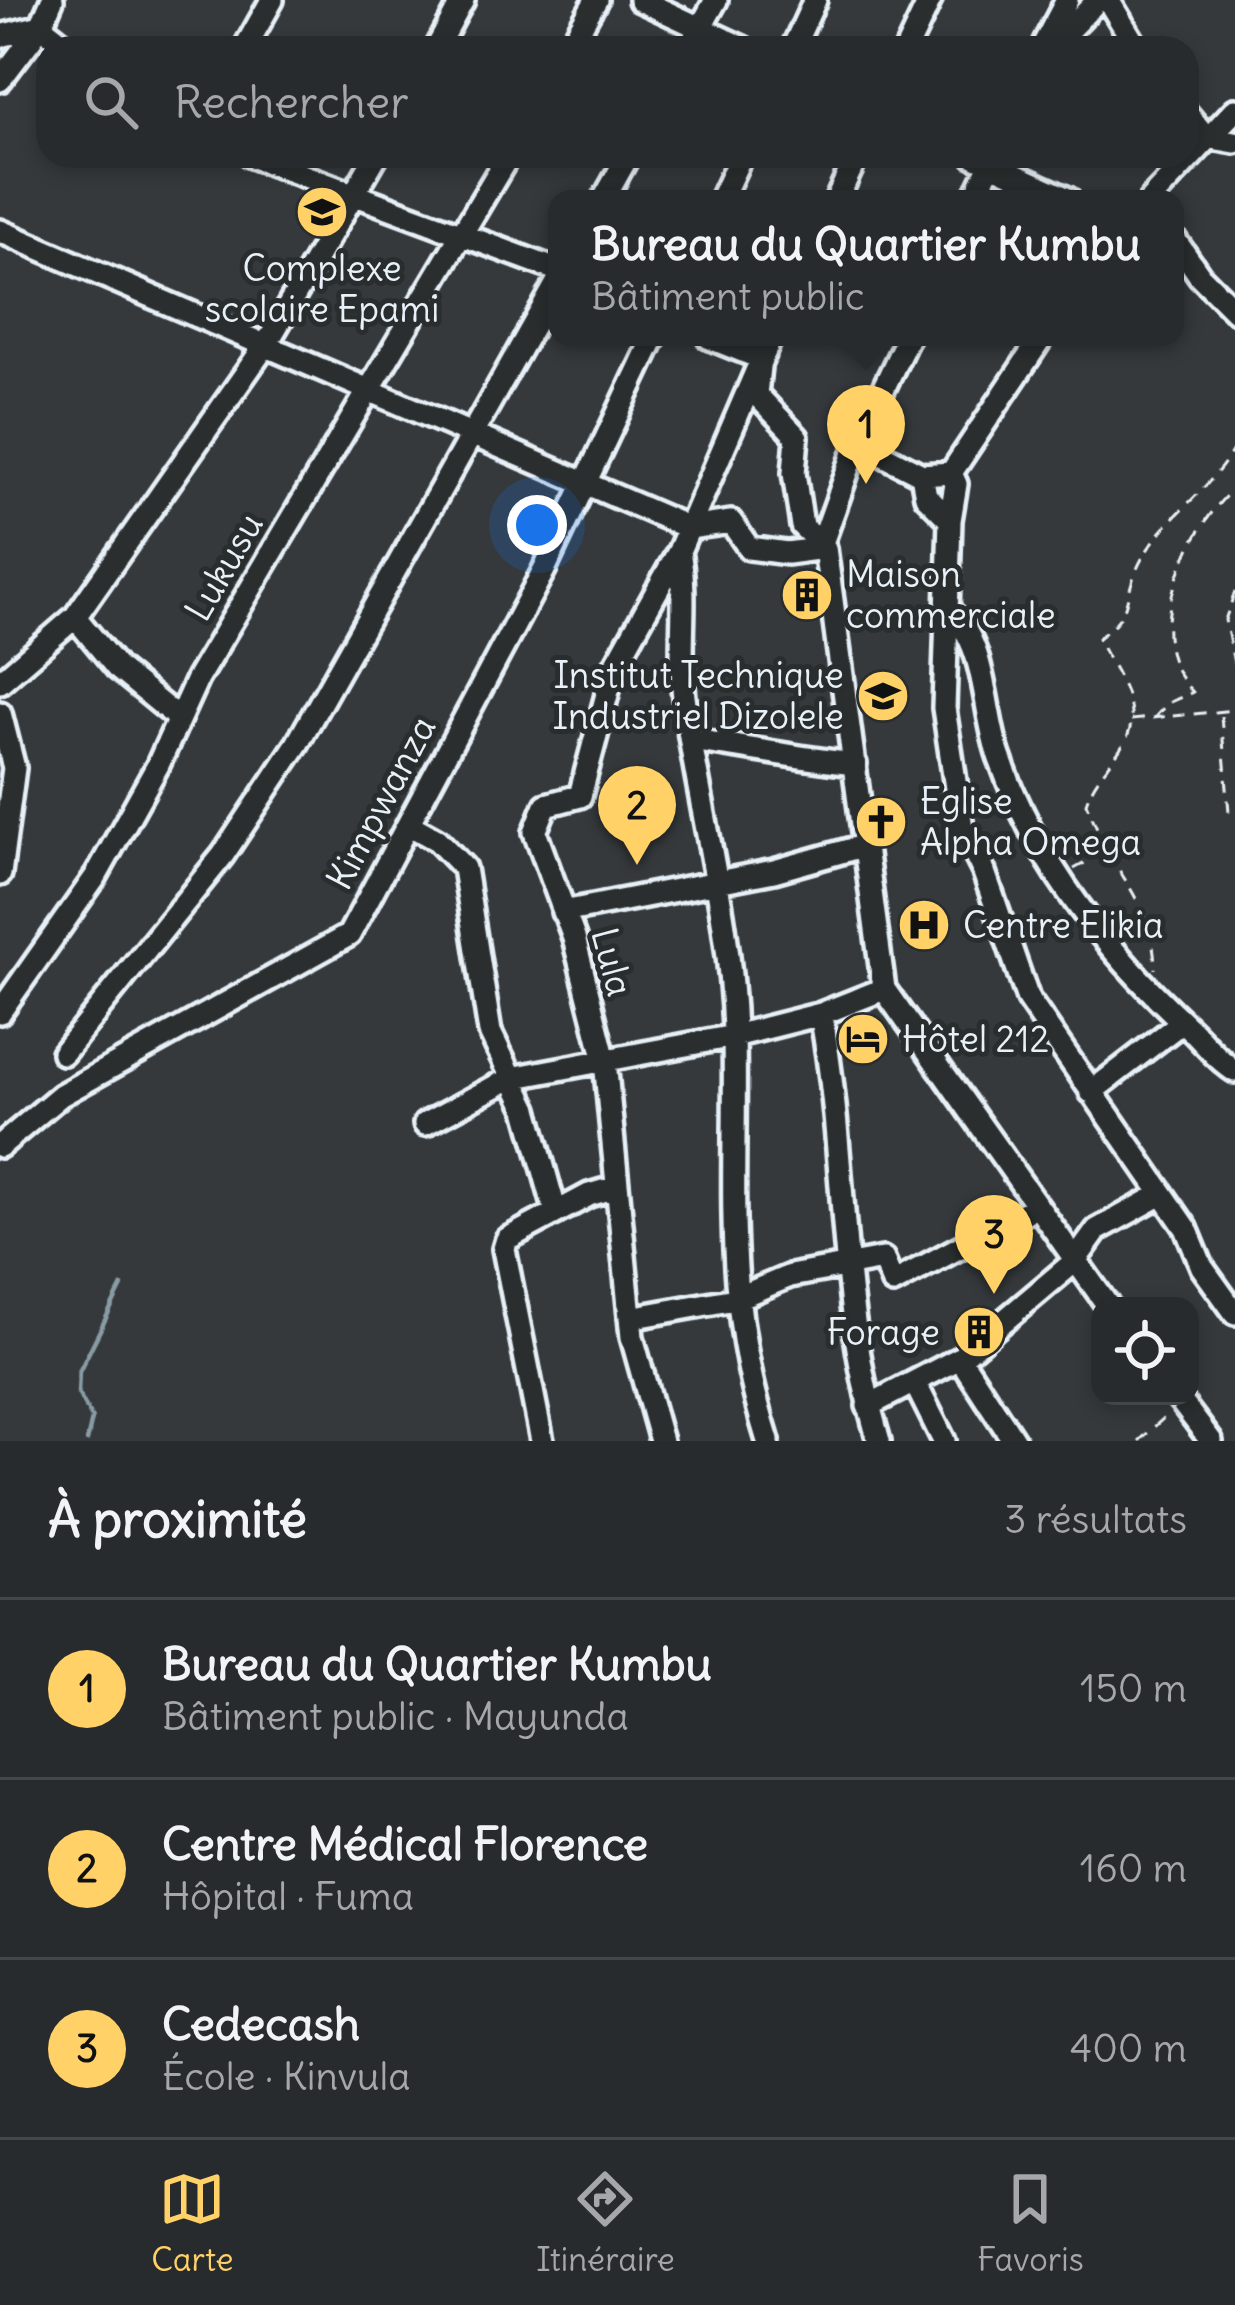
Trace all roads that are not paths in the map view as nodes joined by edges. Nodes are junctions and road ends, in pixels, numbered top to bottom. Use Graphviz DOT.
graph roads {
  1 [pos="52,0"];
  2 [pos="272,0"];
  3 [pos="464,0"];
  4 [pos="596,0"];
  5 [pos="640,0"];
  6 [pos="716,0"];
  7 [pos="815,0"];
  8 [pos="930,0"];
  9 [pos="1067,0"];
  10 [pos="1098,0"];
  11 [pos="1108,0"];
  12 [pos="40,26"];
  13 [pos="0,36"];
  14 [pos="53,36"];
  15 [pos="251,36"];
  16 [pos="443,36"];
  17 [pos="575,36"];
  18 [pos="692,36"];
  19 [pos="696,36"];
  20 [pos="798,36"];
  21 [pos="913,36"];
  22 [pos="1051,36"];
  23 [pos="1059,36"];
  24 [pos="1130,36"];
  25 [pos="0,80"];
  26 [pos="1235,110"];
  27 [pos="1199,129"];
  28 [pos="1206,137"];
  29 [pos="1235,142"];
  30 [pos="1199,145"];
  31 [pos="283,168"];
  32 [pos="370,168"];
  33 [pos="501,168"];
  34 [pos="1003,168"];
  35 [pos="1049,190"];
  36 [pos="355,195"];
  37 [pos="0,231"];
  38 [pos="463,236"];
  39 [pos="1184,254"];
  40 [pos="548,267"];
  41 [pos="548,299"];
  42 [pos="1235,311"];
  43 [pos="267,343"];
  44 [pos="650,346"];
  45 [pos="730,346"];
  46 [pos="766,346"];
  47 [pos="904,346"];
  48 [pos="1036,346"];
  49 [pos="760,358"];
  50 [pos="367,388"];
  51 [pos="476,435"];
  52 [pos="858,442"];
  53 [pos="951,473"];
  54 [pos="922,475"];
  55 [pos="582,482"];
  56 [pos="950,520"];
  57 [pos="688,528"];
  58 [pos="823,546"];
  59 [pos="679,551"];
  60 [pos="949,611"];
  61 [pos="75,617"];
  62 [pos="0,682"];
  63 [pos="0,713"];
  64 [pos="178,718"];
  65 [pos="691,740"];
  66 [pos="855,764"];
  67 [pos="410,825"];
  68 [pos="866,845"];
  69 [pos="1,866"];
  70 [pos="716,880"];
  71 [pos="563,912"];
  72 [pos="14,989"];
  73 [pos="884,989"];
  74 [pos="0,1012"];
  75 [pos="820,1014"];
  76 [pos="1182,1022"];
  77 [pos="734,1036"];
  78 [pos="63,1053"];
  79 [pos="605,1061"];
  80 [pos="1235,1071"];
  81 [pos="511,1078"];
  82 [pos="1091,1092"];
  83 [pos="425,1124"];
  84 [pos="0,1146"];
  85 [pos="616,1187"];
  86 [pos="1162,1194"];
  87 [pos="1037,1206"];
  88 [pos="556,1213"];
  89 [pos="1074,1262"];
  90 [pos="848,1264"];
  91 [pos="1101,1297"];
  92 [pos="735,1300"];
  93 [pos="1235,1313"];
  94 [pos="630,1318"];
  95 [pos="960,1358"];
  96 [pos="916,1384"];
  97 [pos="1184,1405"];
  98 [pos="868,1406"];
  99 [pos="542,1441"];
  100 [pos="661,1441"];
  101 [pos="768,1441"];
  102 [pos="879,1441"];
  103 [pos="944,1441"];
  104 [pos="1014,1441"];
  105 [pos="1211,1441"];
  1 -- 12 [label="street"];
  2 -- 15 [label="street"];
  3 -- 16 [label="street"];
  4 -- 17 [label="street"];
  5 -- 18 [label="street"];
  6 -- 19 [label="street"];
  7 -- 20 [label="street"];
  8 -- 21 [label="street"];
  9 -- 22 [label="street"];
  10 -- 23 [label="street"];
  11 -- 24 [label="street"];
  12 -- 13 [label="street"];
  12 -- 14 [label="street"];
  12 -- 25 [label="street"];
  26 -- 28 [label="street"];
  27 -- 28 [label="street"];
  28 -- 29 [label="street"];
  28 -- 30 [label="street"];
  31 -- 36 [label="street"];
  32 -- 36 [label="street"];
  33 -- 38 [label="street, Lukusu"];
  34 -- 35 [label="street"];
  36 -- 38 [label="street"];
  36 -- 43 [label="street"];
  37 -- 43 [label="street"];
  38 -- 40 [label="street"];
  38 -- 50 [label="street, Lukusu"];
  39 -- 42 [label="street"];
  41 -- 51 [label="street"];
  43 -- 50 [label="street"];
  43 -- 61 [label="street"];
  44 -- 55 [label="street, Kimpwanza"];
  45 -- 49 [label="street"];
  46 -- 49 [label="street"];
  47 -- 52 [label="street"];
  48 -- 53 [label="street"];
  49 -- 57 [label="street"];
  49 -- 58 [label="street"];
  50 -- 51 [label="street"];
  50 -- 64 [label="street, Lukusu"];
  51 -- 55 [label="street"];
  51 -- 78 [label="street"];
  52 -- 54 [label="street"];
  52 -- 58 [label="street"];
  53 -- 54 [label="street"];
  53 -- 56 [label="street"];
  54 -- 56 [label="street"];
  55 -- 57 [label="street"];
  55 -- 67 [label="street, Kimpwanza"];
  56 -- 60 [label="street"];
  57 -- 58 [label="street"];
  57 -- 59 [label="street"];
  58 -- 66 [label="street"];
  59 -- 65 [label="street"];
  59 -- 71 [label="street, Lula"];
  60 -- 76 [label="street"];
  60 -- 82 [label="street"];
  61 -- 62 [label="street"];
  61 -- 64 [label="street"];
  63 -- 69 [label="street"];
  64 -- 72 [label="street, Lukusu"];
  65 -- 66 [label="street"];
  65 -- 70 [label="street"];
  66 -- 68 [label="street"];
  67 -- 81 [label="street"];
  67 -- 84 [label="street, Kimpwanza"];
  68 -- 70 [label="street"];
  68 -- 73 [label="street"];
  70 -- 71 [label="street"];
  70 -- 77 [label="street"];
  71 -- 79 [label="street, Lula"];
  72 -- 74 [label="street, Lukusu"];
  73 -- 75 [label="street"];
  73 -- 87 [label="street"];
  75 -- 77 [label="street"];
  75 -- 90 [label="street"];
  76 -- 80 [label="street"];
  76 -- 82 [label="street"];
  77 -- 79 [label="street"];
  77 -- 92 [label="street"];
  79 -- 81 [label="street"];
  79 -- 85 [label="street, Lula"];
  81 -- 83 [label="street"];
  81 -- 88 [label="street"];
  82 -- 86 [label="street"];
  85 -- 88 [label="street"];
  85 -- 94 [label="street, Lula"];
  86 -- 89 [label="street"];
  86 -- 93 [label="street"];
  87 -- 89 [label="street"];
  87 -- 90 [label="street"];
  88 -- 99 [label="street"];
  89 -- 91 [label="street"];
  89 -- 95 [label="street"];
  90 -- 92 [label="street"];
  90 -- 98 [label="street"];
  92 -- 94 [label="street"];
  92 -- 101 [label="street"];
  94 -- 100 [label="street, Lula"];
  95 -- 96 [label="street"];
  95 -- 104 [label="street"];
  96 -- 98 [label="street"];
  96 -- 103 [label="street"];
  97 -- 105 [label="street"];
  98 -- 102 [label="street"];
}
